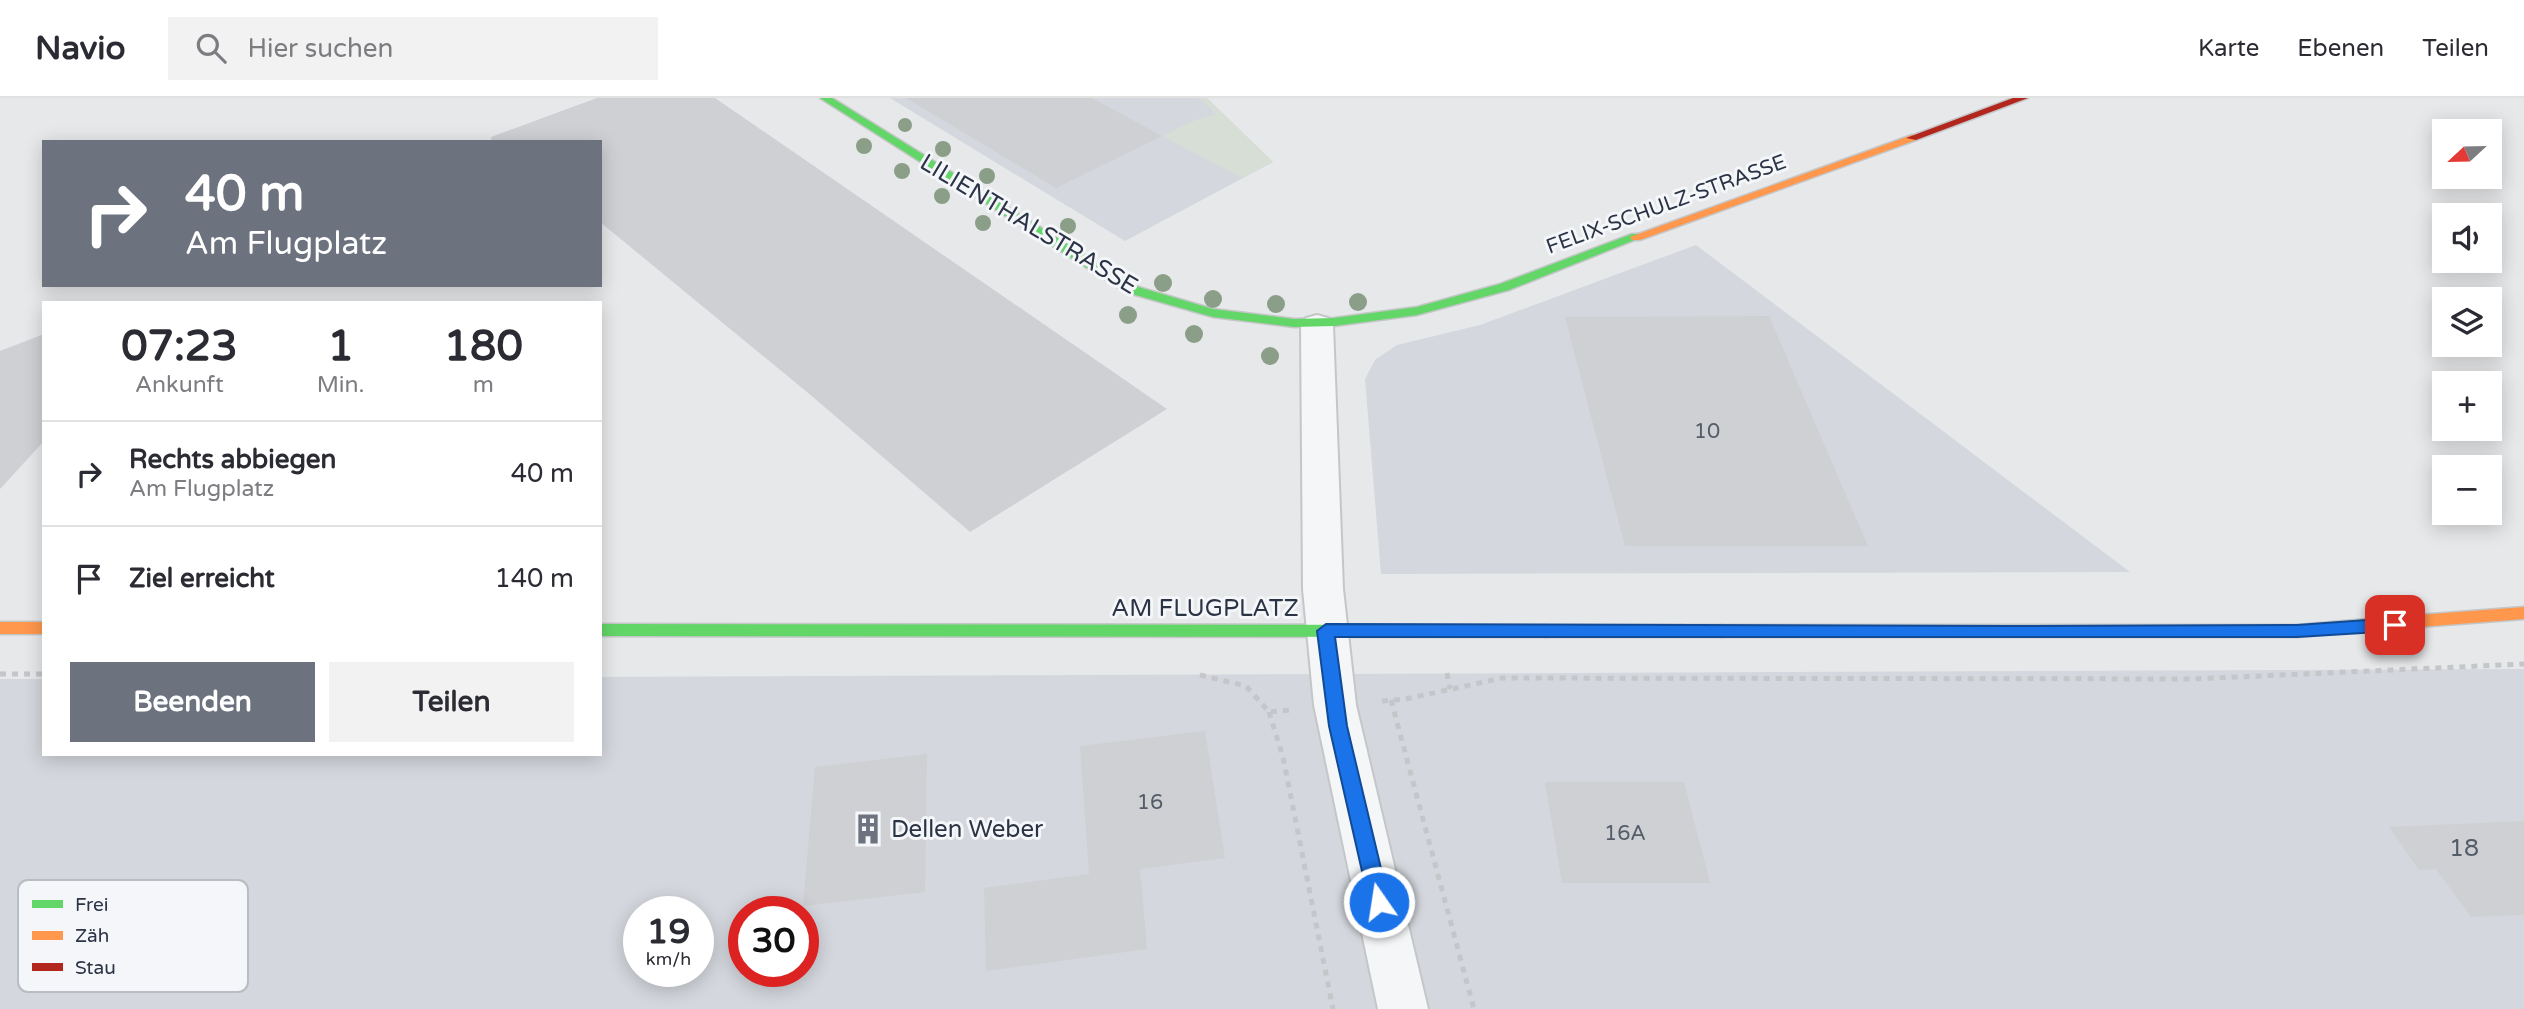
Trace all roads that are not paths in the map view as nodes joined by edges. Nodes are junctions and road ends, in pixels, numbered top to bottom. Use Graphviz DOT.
graph roads {
  1 [pos="825,98"];
  2 [pos="2023,98"];
  3 [pos="1317,325"];
  4 [pos="2524,614"];
  5 [pos="0,628"];
  6 [pos="42,628"];
  7 [pos="602,629"];
  8 [pos="1326,631"];
  9 [pos="1403,1009"];
  1 -- 3 [label="street, LILIENTHALSTRASSE"];
  2 -- 3 [label="street, FELIX-SCHULZ-STRASSE"];
  3 -- 8 [label="street"];
  4 -- 8 [label="street, AM FLUGPLATZ"];
  5 -- 6 [label="street"];
  7 -- 8 [label="street, AM FLUGPLATZ"];
  8 -- 9 [label="street"];
}
